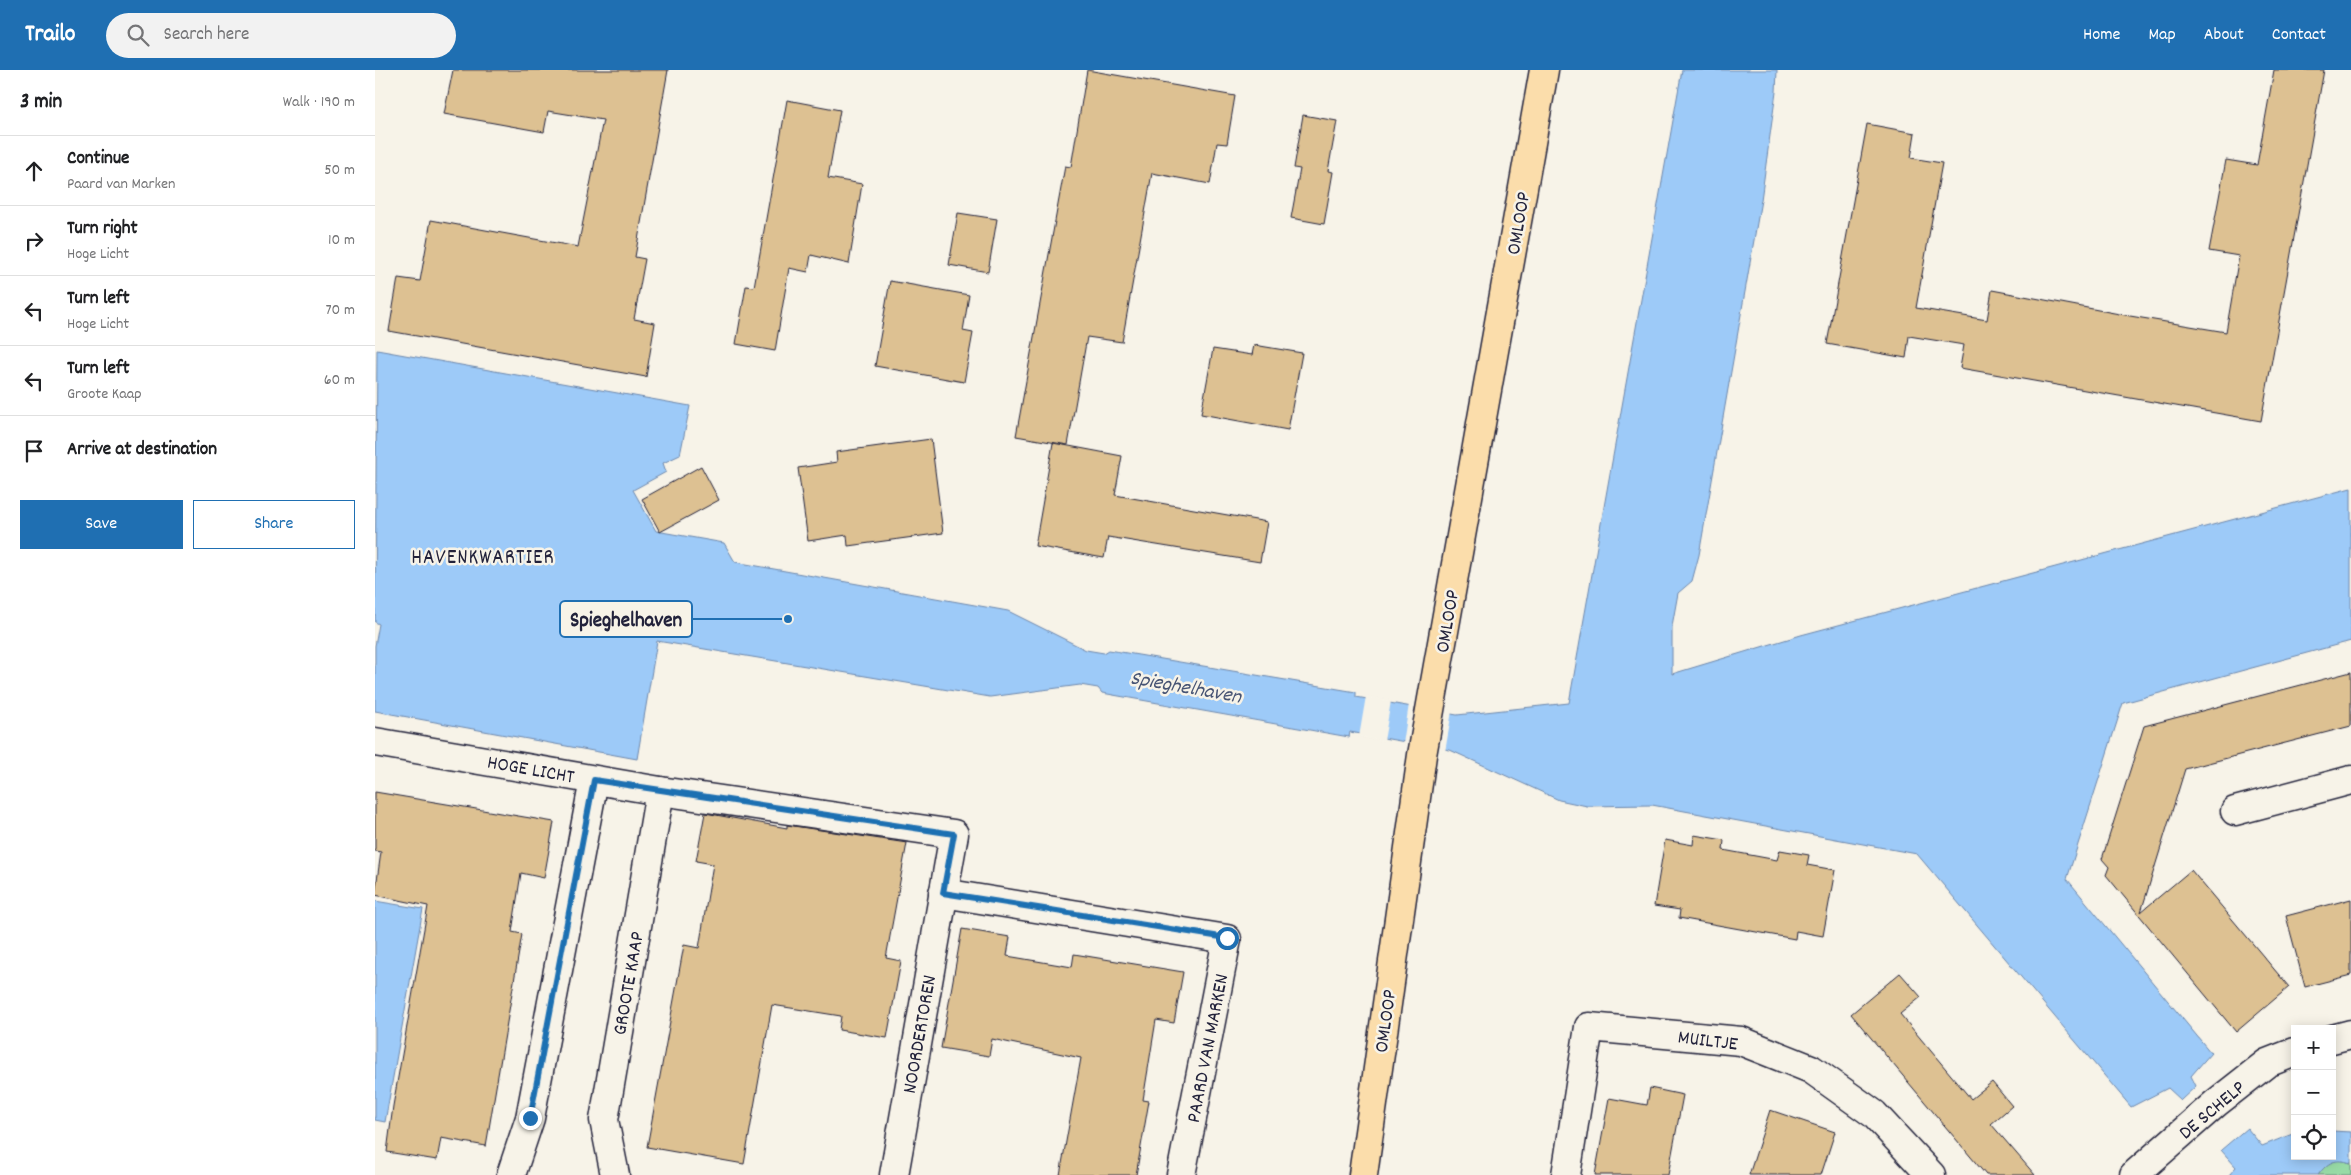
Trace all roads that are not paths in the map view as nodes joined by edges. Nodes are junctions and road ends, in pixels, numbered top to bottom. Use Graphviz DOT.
graph roads {
  1 [pos="1544,70"];
  2 [pos="375,742"];
  3 [pos="594,780"];
  4 [pos="2351,780"];
  5 [pos="660,791"];
  6 [pos="2235,811"];
  7 [pos="943,893"];
  8 [pos="2351,1034"];
  9 [pos="2336,1038"];
  10 [pos="2291,1054"];
  11 [pos="511,1175"];
  12 [pos="615,1175"];
  13 [pos="894,1175"];
  14 [pos="1181,1175"];
  15 [pos="1363,1175"];
  16 [pos="1566,1175"];
  17 [pos="1931,1175"];
  18 [pos="2134,1175"];
  1 -- 15 [label="main road, OMLOOP"];
  2 -- 3 [label="street, HOGE LICHT"];
  3 -- 5 [label="street, HOGE LICHT"];
  3 -- 11 [label="street"];
  4 -- 6 [label="street"];
  5 -- 7 [label="street, HOGE LICHT"];
  5 -- 12 [label="street, GROOTE KAAP"];
  7 -- 13 [label="street, NOORDERTOREN"];
  7 -- 14 [label="street, PAARD VAN MARKEN"];
  8 -- 9 [label="street"];
  10 -- 18 [label="street, DE SCHELP"];
  16 -- 17 [label="street, MUILTJE"];
}
